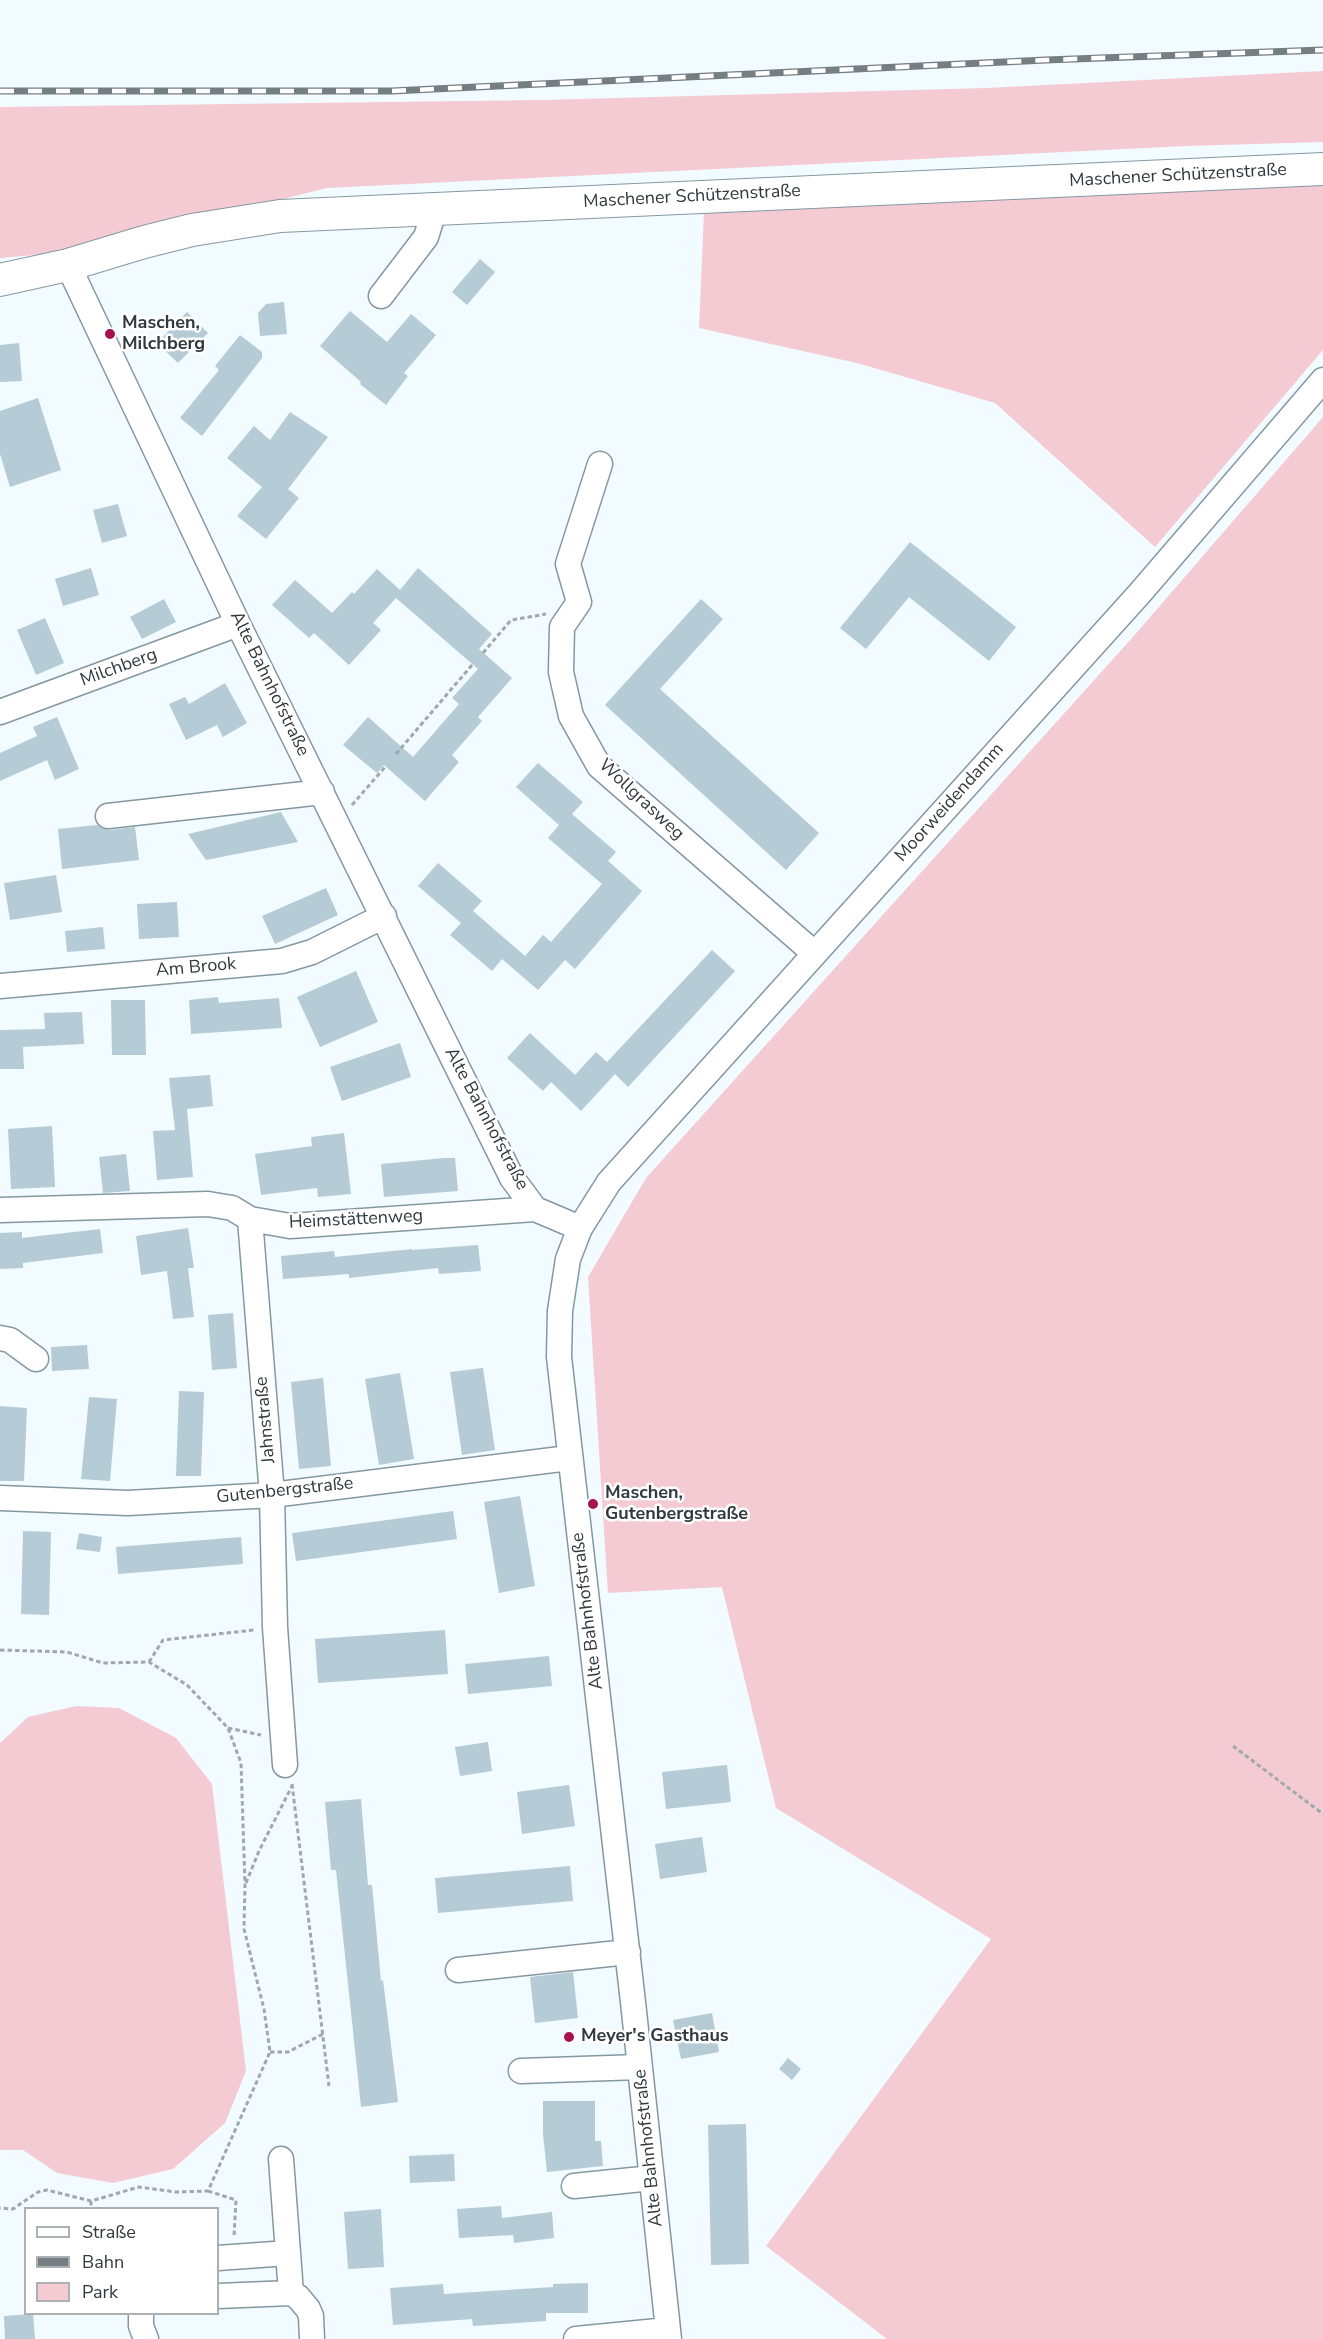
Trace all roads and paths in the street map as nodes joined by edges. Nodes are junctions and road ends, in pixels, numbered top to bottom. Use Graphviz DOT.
graph roads {
  1 [pos="1323,170"];
  2 [pos="435,208"];
  3 [pos="68,265"];
  4 [pos="0,280"];
  5 [pos="381,296"];
  6 [pos="1323,380"];
  7 [pos="600,464"];
  8 [pos="238,624"];
  9 [pos="562,627"];
  10 [pos="483,653"];
  11 [pos="472,665"];
  12 [pos="0,712"];
  13 [pos="396,754"];
  14 [pos="385,766"];
  15 [pos="322,792"];
  16 [pos="108,816"];
  17 [pos="337,823"];
  18 [pos="384,916"];
  19 [pos="814,953"];
  20 [pos="0,986"];
  21 [pos="535,1209"];
  22 [pos="0,1210"];
  23 [pos="250,1219"];
  24 [pos="580,1227"];
  25 [pos="0,1338"];
  26 [pos="36,1359"];
  27 [pos="569,1458"];
  28 [pos="272,1495"];
  29 [pos="0,1498"];
  30 [pos="275,1627"];
  31 [pos="0,1650"];
  32 [pos="149,1662"];
  33 [pos="228,1728"];
  34 [pos="283,1740"];
  35 [pos="1233,1746"];
  36 [pos="289,1775"];
  37 [pos="1323,1814"];
  38 [pos="245,1885"];
  39 [pos="627,1952"];
  40 [pos="458,1970"];
  41 [pos="322,2034"];
  42 [pos="270,2052"];
  43 [pos="640,2067"];
  44 [pos="521,2071"];
  45 [pos="329,2086"];
  46 [pos="281,2159"];
  47 [pos="652,2178"];
  48 [pos="574,2186"];
  49 [pos="208,2191"];
  50 [pos="90,2201"];
  51 [pos="91,2207"];
  52 [pos="0,2208"];
  53 [pos="288,2253"];
  54 [pos="226,2257"];
  55 [pos="291,2293"];
  56 [pos="219,2296"];
  57 [pos="141,2315"];
  58 [pos="668,2334"];
  59 [pos="146,2339"];
  60 [pos="312,2339"];
  61 [pos="576,2339"];
  1 -- 2 [label="main road, Maschener Schützenstraße"];
  2 -- 3 [label="main road, Maschener Schützenstraße"];
  2 -- 5 [label="street"];
  3 -- 4 [label="main road"];
  3 -- 8 [label="street, Alte Bahnhofstraße"];
  6 -- 19 [label="street, Moorweidendamm"];
  7 -- 9 [label="street"];
  8 -- 12 [label="street, Milchberg"];
  8 -- 15 [label="street, Alte Bahnhofstraße"];
  9 -- 10 [label="path"];
  9 -- 19 [label="street, Wollgrasweg"];
  11 -- 13 [label="path"];
  14 -- 17 [label="path"];
  15 -- 16 [label="street"];
  15 -- 17 [label="street, Alte Bahnhofstraße"];
  17 -- 18 [label="street, Alte Bahnhofstraße"];
  18 -- 20 [label="street, Am Brook"];
  18 -- 21 [label="street, Alte Bahnhofstraße"];
  19 -- 24 [label="street, Moorweidendamm"];
  21 -- 23 [label="street, Heimstättenweg"];
  21 -- 24 [label="street, Alte Bahnhofstraße"];
  22 -- 23 [label="street, Heimstättenweg"];
  23 -- 28 [label="street, Jahnstraße"];
  24 -- 27 [label="street, Alte Bahnhofstraße"];
  25 -- 26 [label="street"];
  27 -- 28 [label="street, Gutenbergstraße"];
  27 -- 39 [label="street, Alte Bahnhofstraße"];
  28 -- 29 [label="street, Gutenbergstraße"];
  28 -- 30 [label="street, Jahnstraße"];
  30 -- 32 [label="path"];
  30 -- 34 [label="street, Jahnstraße"];
  31 -- 32 [label="path"];
  32 -- 33 [label="path"];
  33 -- 34 [label="path"];
  33 -- 38 [label="path"];
  34 -- 36 [label="street, Jahnstraße"];
  35 -- 37 [label="path"];
  36 -- 38 [label="path"];
  36 -- 41 [label="path"];
  38 -- 42 [label="path"];
  39 -- 40 [label="street"];
  39 -- 43 [label="street, Alte Bahnhofstraße"];
  41 -- 42 [label="path"];
  41 -- 45 [label="path"];
  42 -- 49 [label="path"];
  43 -- 44 [label="street"];
  43 -- 47 [label="street, Alte Bahnhofstraße"];
  46 -- 53 [label="street"];
  47 -- 48 [label="street"];
  47 -- 58 [label="street, Alte Bahnhofstraße"];
  49 -- 50 [label="path"];
  49 -- 54 [label="path"];
  50 -- 51 [label="path"];
  50 -- 52 [label="path"];
  53 -- 54 [label="street"];
  53 -- 55 [label="street"];
  55 -- 56 [label="street"];
  55 -- 60 [label="street"];
  57 -- 59 [label="street"];
  58 -- 61 [label="street"];
}
